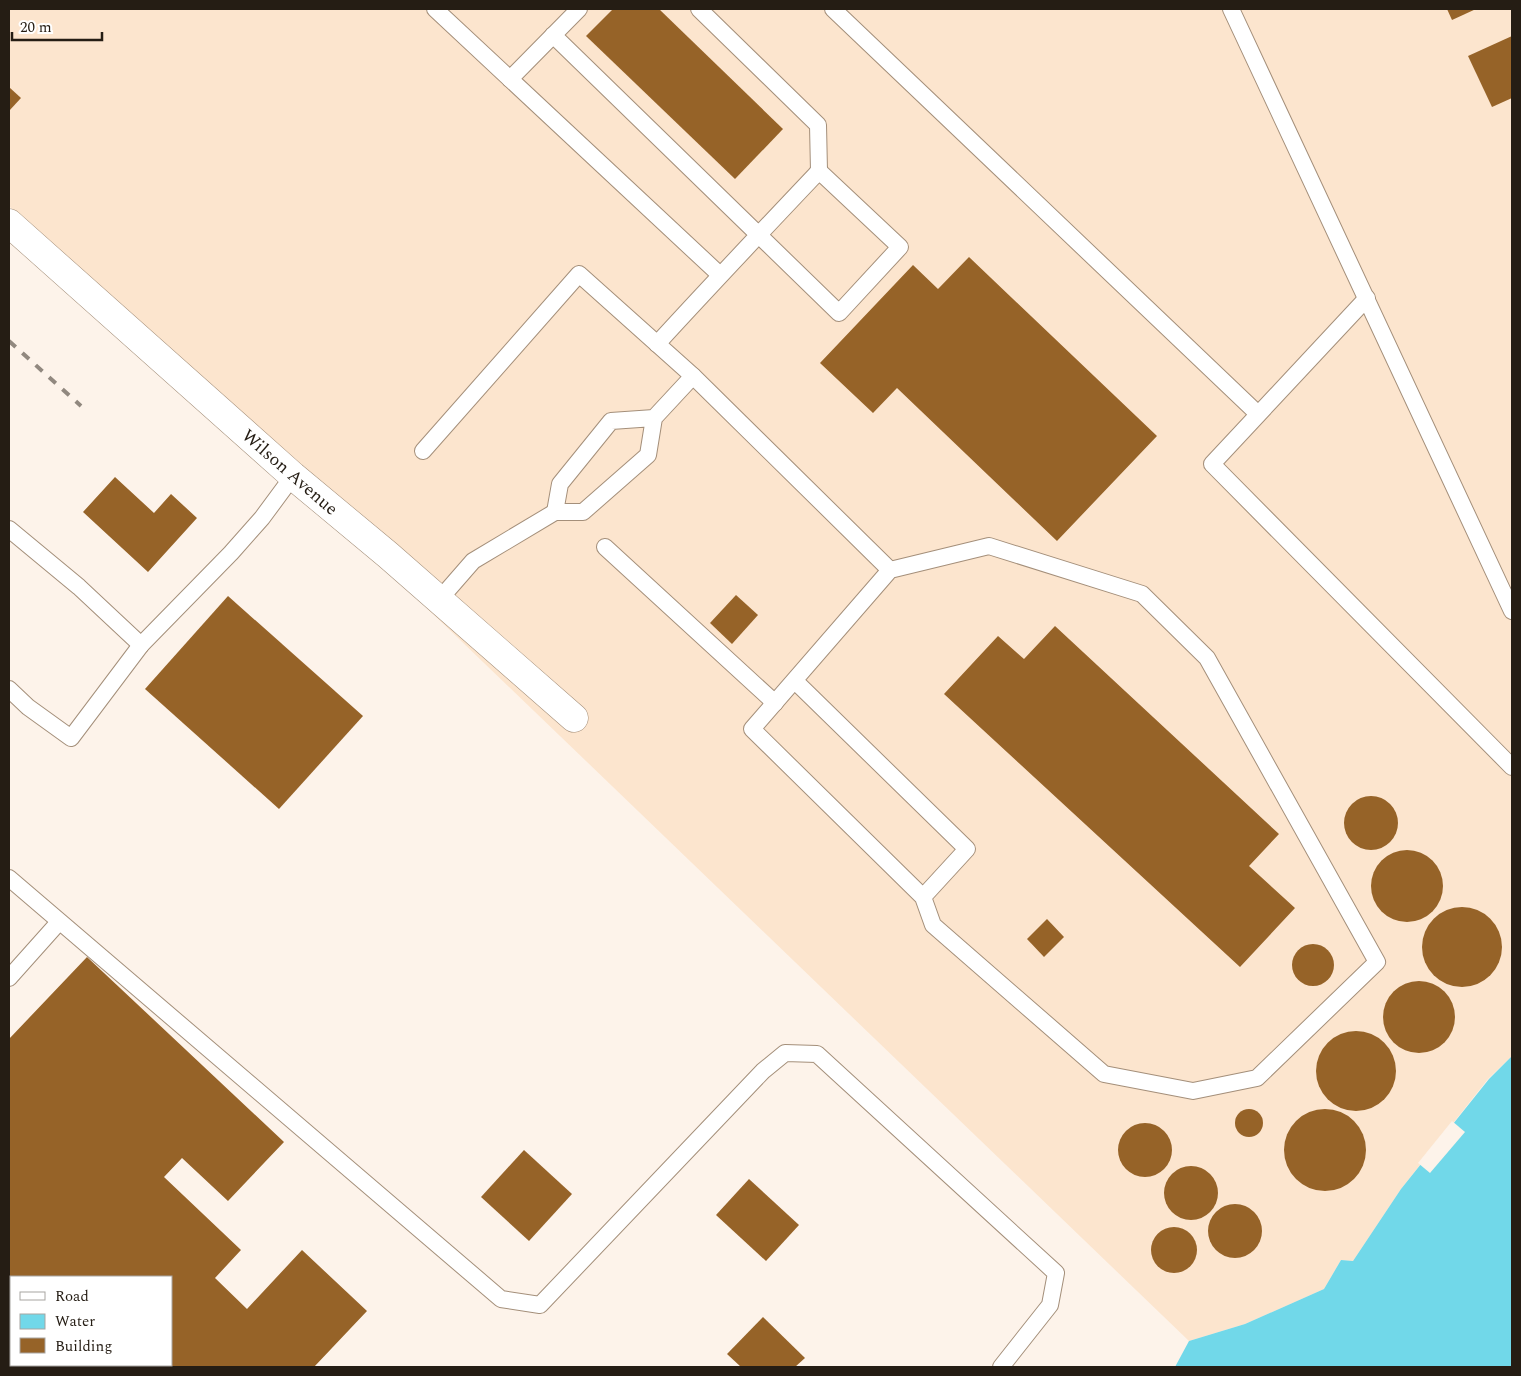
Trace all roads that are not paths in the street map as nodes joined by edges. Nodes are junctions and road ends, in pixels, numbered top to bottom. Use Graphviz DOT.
graph roads {
  1 [pos="435,9"];
  2 [pos="579,9"];
  3 [pos="700,9"];
  4 [pos="833,9"];
  5 [pos="1232,9"];
  6 [pos="553,35"];
  7 [pos="510,79"];
  8 [pos="819,171"];
  9 [pos="9,223"];
  10 [pos="759,234"];
  11 [pos="720,276"];
  12 [pos="1366,298"];
  13 [pos="657,344"];
  14 [pos="692,376"];
  15 [pos="1258,414"];
  16 [pos="654,418"];
  17 [pos="423,450"];
  18 [pos="293,476"];
  19 [pos="555,512"];
  20 [pos="9,529"];
  21 [pos="605,547"];
  22 [pos="890,570"];
  23 [pos="439,600"];
  24 [pos="1512,611"];
  25 [pos="141,645"];
  26 [pos="795,681"];
  27 [pos="9,689"];
  28 [pos="775,703"];
  29 [pos="574,718"];
  30 [pos="1512,766"];
  31 [pos="9,878"];
  32 [pos="923,897"];
  33 [pos="59,922"];
  34 [pos="9,978"];
  35 [pos="1001,1367"];
  1 -- 7 [label="lane"];
  2 -- 6 [label="lane"];
  3 -- 8 [label="lane"];
  4 -- 15 [label="lane"];
  5 -- 12 [label="lane"];
  6 -- 7 [label="lane"];
  6 -- 10 [label="lane"];
  7 -- 11 [label="lane"];
  8 -- 10 [label="lane"];
  8 -- 10 [label="lane"];
  9 -- 18 [label="street, Wilson Avenue"];
  10 -- 11 [label="lane"];
  11 -- 13 [label="lane"];
  12 -- 15 [label="lane"];
  12 -- 24 [label="lane"];
  13 -- 14 [label="lane"];
  13 -- 17 [label="lane"];
  14 -- 16 [label="lane"];
  14 -- 22 [label="lane"];
  15 -- 30 [label="lane"];
  16 -- 19 [label="lane"];
  16 -- 19 [label="lane"];
  18 -- 23 [label="street, Wilson Avenue"];
  18 -- 25 [label="lane"];
  19 -- 23 [label="lane"];
  20 -- 25 [label="lane"];
  21 -- 28 [label="lane"];
  22 -- 26 [label="lane"];
  22 -- 32 [label="lane"];
  23 -- 29 [label="street, Wilson Avenue"];
  25 -- 27 [label="lane"];
  26 -- 28 [label="lane"];
  26 -- 32 [label="lane"];
  28 -- 32 [label="lane"];
  31 -- 33 [label="lane"];
  33 -- 34 [label="lane"];
  33 -- 35 [label="lane"];
}
